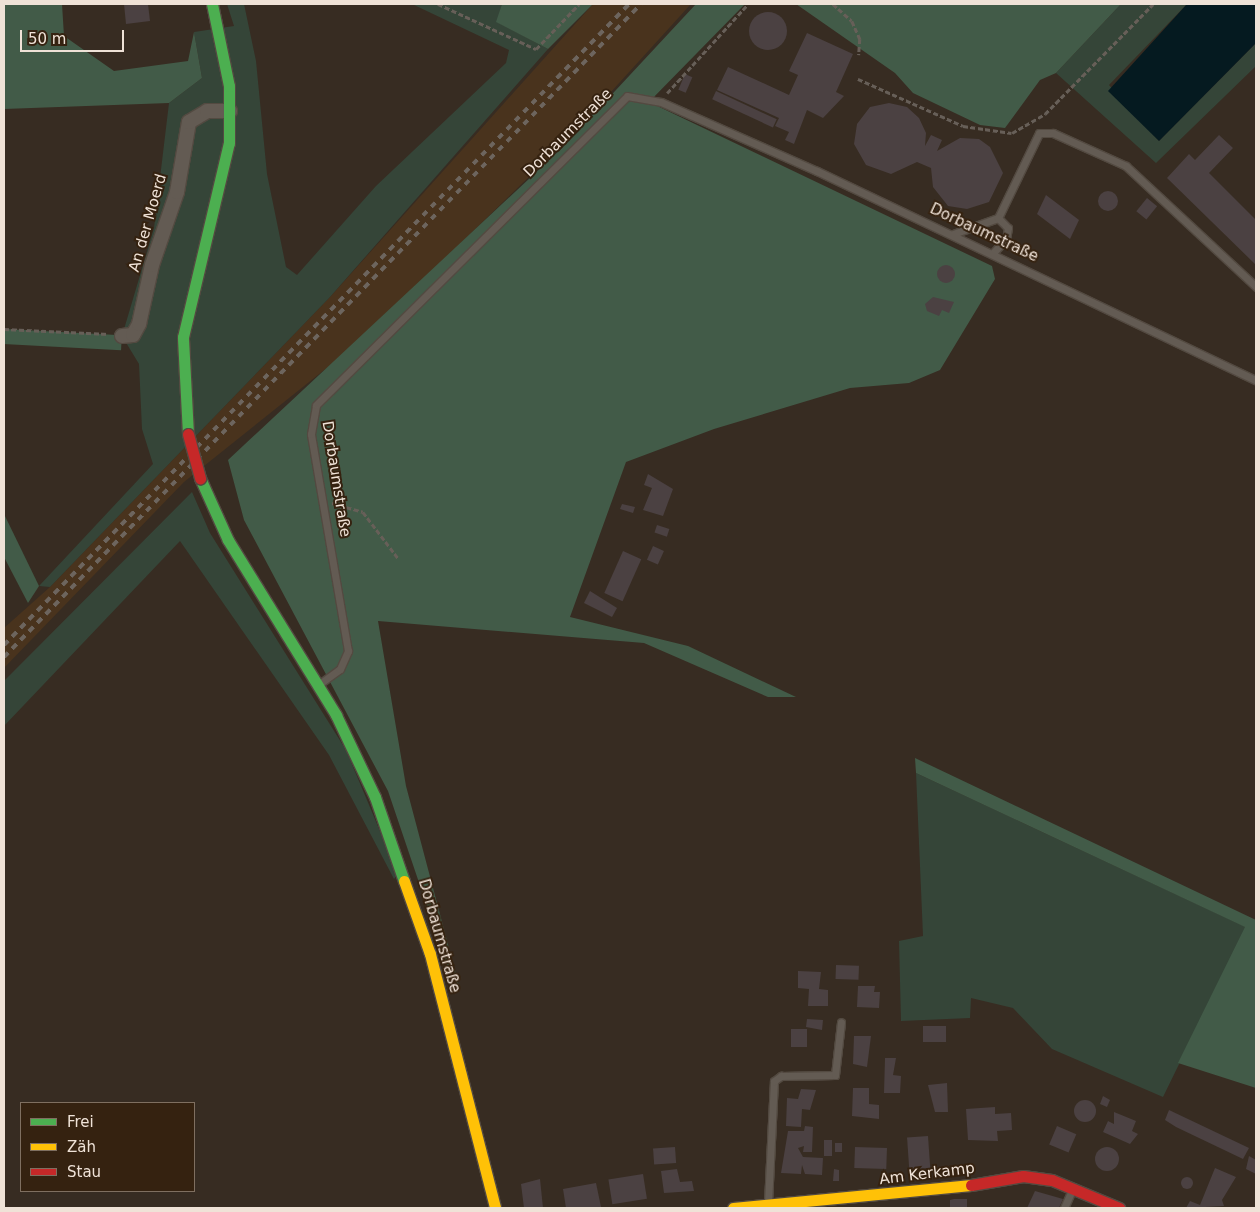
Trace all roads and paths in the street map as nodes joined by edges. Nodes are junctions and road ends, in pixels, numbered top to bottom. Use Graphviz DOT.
graph roads {
  1 [pos="212,4"];
  2 [pos="438,4"];
  3 [pos="579,4"];
  4 [pos="748,4"];
  5 [pos="833,4"];
  6 [pos="1154,4"];
  7 [pos="859,55"];
  8 [pos="858,79"];
  9 [pos="661,102"];
  10 [pos="230,111"];
  11 [pos="998,218"];
  12 [pos="952,234"];
  13 [pos="993,253"];
  14 [pos="1256,287"];
  15 [pos="4,329"];
  16 [pos="122,336"];
  17 [pos="1256,380"];
  18 [pos="323,502"];
  19 [pos="398,558"];
  20 [pos="318,685"];
  21 [pos="841,1022"];
  22 [pos="1073,1188"];
  23 [pos="768,1206"];
  24 [pos="495,1208"];
  25 [pos="733,1208"];
  26 [pos="1064,1208"];
  27 [pos="1119,1208"];
  1 -- 10 [label="street, Dorbaumstraße"];
  2 -- 3 [label="path"];
  4 -- 9 [label="path"];
  5 -- 7 [label="path"];
  6 -- 8 [label="path"];
  9 -- 12 [label="lane, Dorbaumstraße"];
  9 -- 18 [label="lane, Dorbaumstraße"];
  10 -- 16 [label="street, An der Moerd"];
  10 -- 20 [label="street, Dorbaumstraße, bridge"];
  11 -- 12 [label="lane"];
  11 -- 13 [label="lane"];
  11 -- 14 [label="lane"];
  12 -- 13 [label="lane, Dorbaumstraße"];
  13 -- 17 [label="lane, Dorbaumstraße"];
  15 -- 16 [label="path"];
  18 -- 19 [label="path"];
  18 -- 20 [label="lane, Dorbaumstraße"];
  20 -- 24 [label="street, Dorbaumstraße"];
  21 -- 23 [label="lane"];
  22 -- 23 [label="street, Am Kerkamp"];
  22 -- 26 [label="lane"];
  22 -- 27 [label="street, Am Kerkamp"];
  23 -- 25 [label="street, Am Kerkamp"];
}
